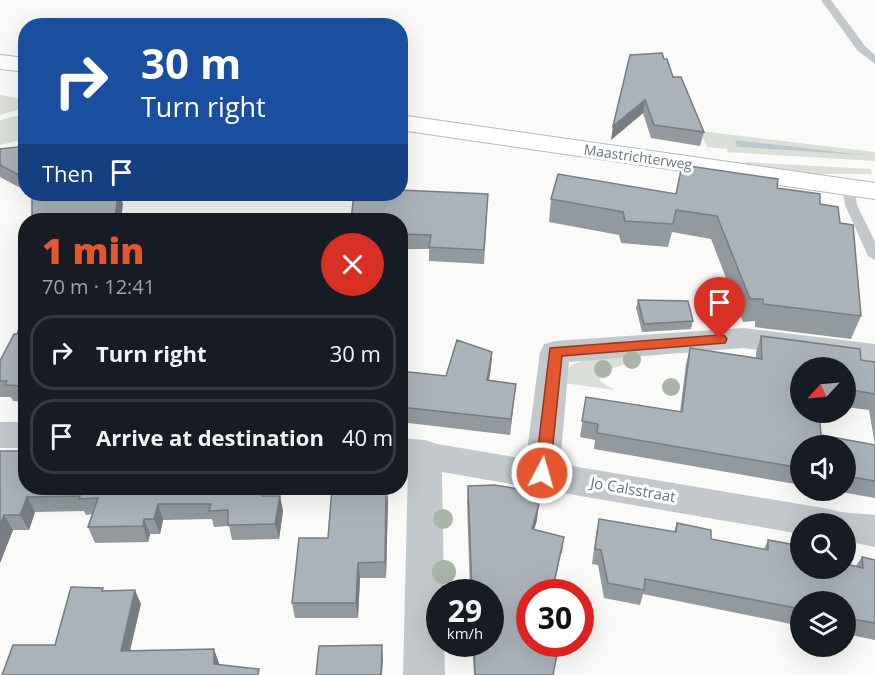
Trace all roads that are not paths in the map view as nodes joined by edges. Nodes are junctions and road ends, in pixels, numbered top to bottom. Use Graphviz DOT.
graph roads {
  1 [pos="826,0"];
  2 [pos="875,61"];
  3 [pos="0,62"];
  4 [pos="18,64"];
  5 [pos="408,123"];
  6 [pos="848,187"];
  7 [pos="875,191"];
  8 [pos="875,256"];
  9 [pos="875,356"];
  10 [pos="0,435"];
  11 [pos="18,435"];
  12 [pos="413,452"];
  13 [pos="542,473"];
  14 [pos="790,517"];
  15 [pos="856,528"];
  16 [pos="875,531"];
  17 [pos="424,675"];
  1 -- 2 [label="lane"];
  3 -- 4 [label="main road"];
  5 -- 6 [label="main road, Maastrichterweg"];
  6 -- 7 [label="main road, Maastrichterweg"];
  6 -- 8 [label="lane"];
  9 -- 13 [label="street"];
  10 -- 11 [label="street"];
  12 -- 13 [label="street, Jo Calsstraat"];
  12 -- 17 [label="street"];
  13 -- 14 [label="street, Jo Calsstraat"];
  15 -- 16 [label="street"];
}
